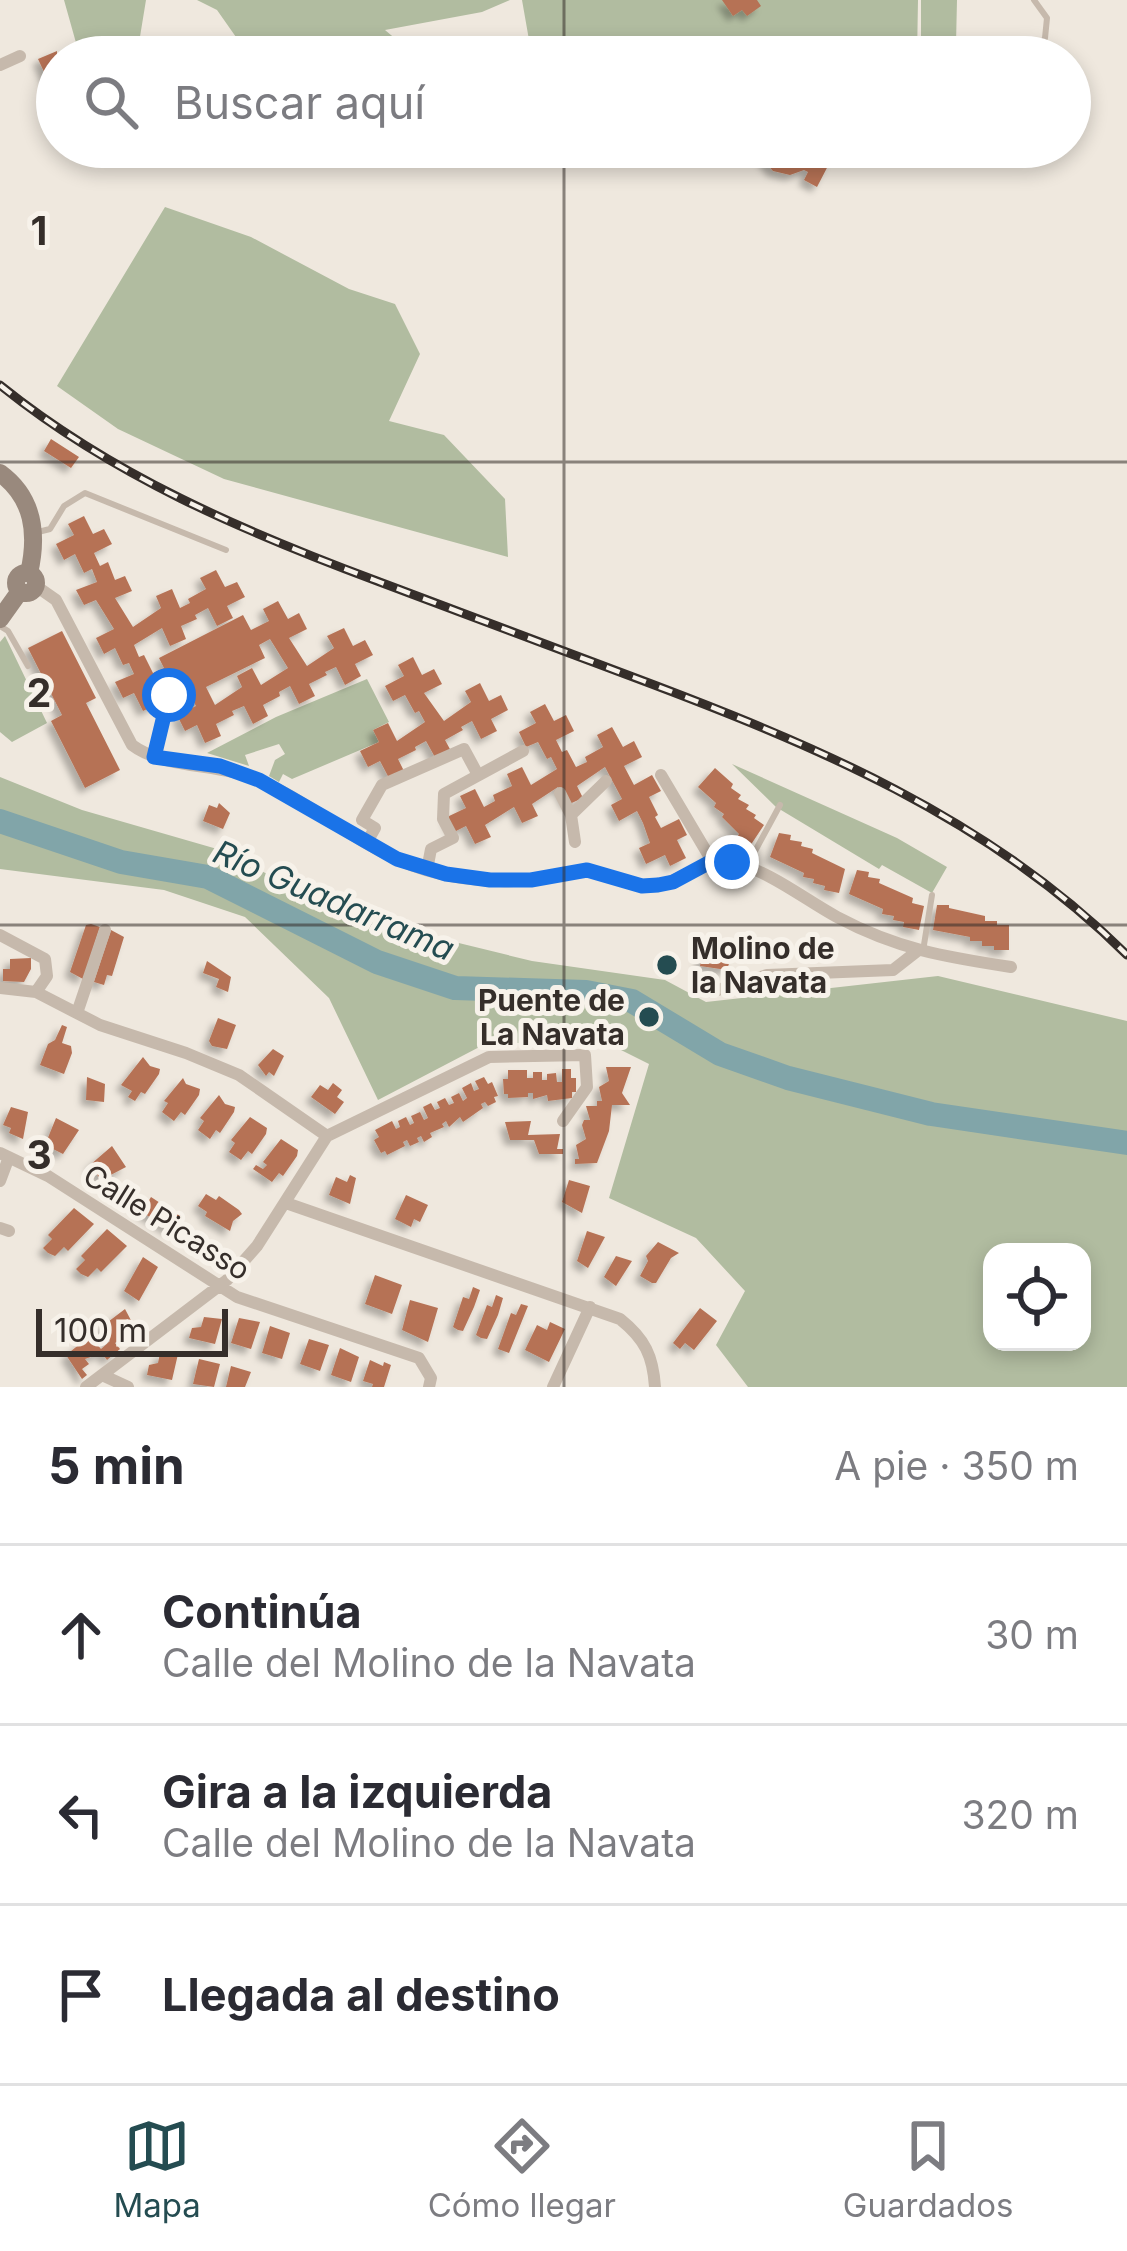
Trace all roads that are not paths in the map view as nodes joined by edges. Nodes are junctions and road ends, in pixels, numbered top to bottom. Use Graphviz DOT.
graph roads {
  1 [pos="1034,0"];
  2 [pos="1046,36"];
  3 [pos="20,56"];
  4 [pos="0,65"];
  5 [pos="0,473"];
  6 [pos="35,532"];
  7 [pos="226,550"];
  8 [pos="28,583"];
  9 [pos="0,623"];
  10 [pos="28,666"];
  11 [pos="174,688"];
  12 [pos="524,752"];
  13 [pos="154,757"];
  14 [pos="478,775"];
  15 [pos="661,775"];
  16 [pos="606,781"];
  17 [pos="560,793"];
  18 [pos="780,805"];
  19 [pos="571,815"];
  20 [pos="367,842"];
  21 [pos="574,842"];
  22 [pos="712,861"];
  23 [pos="747,868"];
  24 [pos="427,870"];
  25 [pos="932,895"];
  26 [pos="105,930"];
  27 [pos="0,935"];
  28 [pos="919,953"];
  29 [pos="1011,967"];
  30 [pos="0,988"];
  31 [pos="36,992"];
  32 [pos="712,992"];
  33 [pos="77,1013"];
  34 [pos="563,1120"];
  35 [pos="327,1136"];
  36 [pos="4,1155"];
  37 [pos="0,1181"];
  38 [pos="286,1203"];
  39 [pos="217,1286"];
  40 [pos="590,1307"];
  41 [pos="102,1375"];
  42 [pos="86,1387"];
  43 [pos="128,1387"];
  44 [pos="429,1387"];
  45 [pos="553,1387"];
  46 [pos="655,1387"];
  1 -- 2 [label="lane"];
  3 -- 4 [label="street"];
  5 -- 6 [label="main road"];
  6 -- 7 [label="lane"];
  6 -- 8 [label="main road"];
  8 -- 9 [label="main road"];
  8 -- 13 [label="street"];
  9 -- 10 [label="lane"];
  11 -- 13 [label="street"];
  12 -- 14 [label="street"];
  13 -- 20 [label="street"];
  14 -- 20 [label="street"];
  14 -- 24 [label="street"];
  15 -- 22 [label="street"];
  16 -- 19 [label="street"];
  17 -- 19 [label="street"];
  18 -- 23 [label="lane"];
  19 -- 21 [label="street"];
  20 -- 24 [label="street"];
  22 -- 23 [label="street"];
  22 -- 24 [label="street"];
  23 -- 28 [label="street"];
  25 -- 28 [label="lane"];
  26 -- 33 [label="street"];
  27 -- 31 [label="street"];
  28 -- 29 [label="street"];
  28 -- 32 [label="street"];
  30 -- 31 [label="street"];
  31 -- 33 [label="street"];
  33 -- 35 [label="street"];
  34 -- 35 [label="street"];
  35 -- 38 [label="street"];
  36 -- 37 [label="street"];
  36 -- 39 [label="street, Calle Picasso"];
  38 -- 39 [label="street"];
  38 -- 40 [label="street"];
  39 -- 41 [label="street"];
  39 -- 44 [label="street, Calle Picasso"];
  40 -- 45 [label="street"];
  40 -- 46 [label="street"];
  41 -- 42 [label="street"];
  41 -- 43 [label="street"];
}
